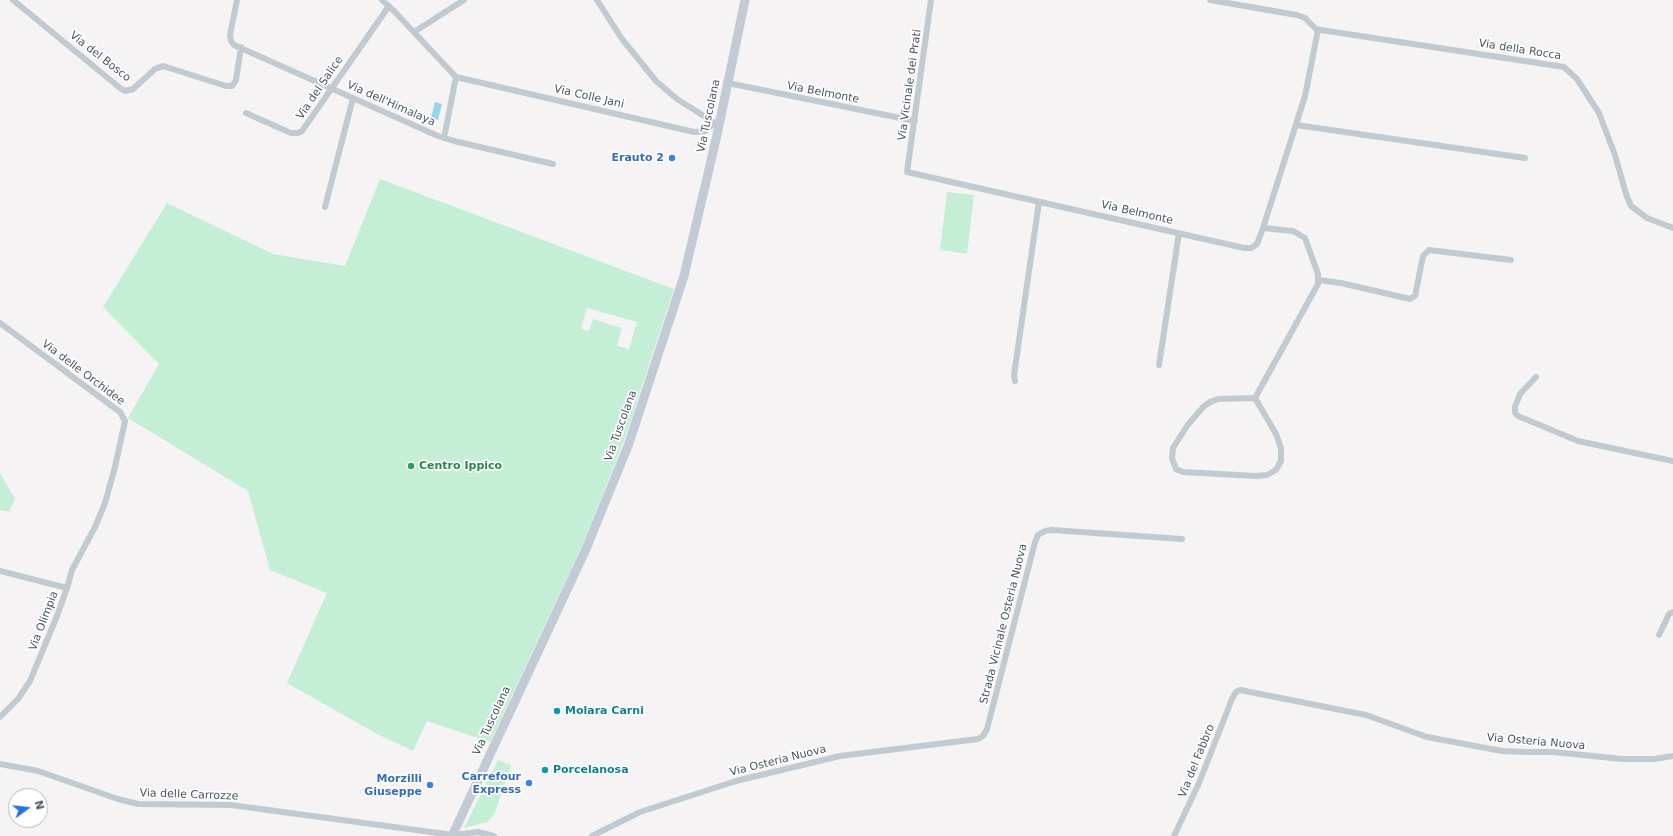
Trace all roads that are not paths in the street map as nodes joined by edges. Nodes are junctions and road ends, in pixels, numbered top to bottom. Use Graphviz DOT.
graph roads {
  1 [pos="14,0"];
  2 [pos="237,0"];
  3 [pos="382,0"];
  4 [pos="464,0"];
  5 [pos="597,0"];
  6 [pos="745,0"];
  7 [pos="931,0"];
  8 [pos="1210,0"];
  9 [pos="389,6"];
  10 [pos="1318,30"];
  11 [pos="414,32"];
  12 [pos="241,47"];
  13 [pos="456,77"];
  14 [pos="728,84"];
  15 [pos="332,88"];
  16 [pos="353,98"];
  17 [pos="246,113"];
  18 [pos="915,121"];
  19 [pos="717,125"];
  20 [pos="1296,125"];
  21 [pos="444,138"];
  22 [pos="1526,158"];
  23 [pos="553,164"];
  24 [pos="907,172"];
  25 [pos="1039,202"];
  26 [pos="326,207"];
  27 [pos="1263,228"];
  28 [pos="1673,228"];
  29 [pos="1179,233"];
  30 [pos="1511,260"];
  31 [pos="1318,280"];
  32 [pos="0,323"];
  33 [pos="1159,365"];
  34 [pos="1536,377"];
  35 [pos="1015,381"];
  36 [pos="1255,398"];
  37 [pos="1673,461"];
  38 [pos="1182,539"];
  39 [pos="0,571"];
  40 [pos="67,588"];
  41 [pos="1673,612"];
  42 [pos="1659,635"];
  43 [pos="1236,692"];
  44 [pos="0,717"];
  45 [pos="978,739"];
  46 [pos="1673,756"];
  47 [pos="0,764"];
  48 [pos="453,835"];
  49 [pos="494,836"];
  50 [pos="592,836"];
  51 [pos="1174,836"];
  1 -- 12 [label="street, Via del Bosco"];
  2 -- 12 [label="street, Via dell'Himalaya"];
  3 -- 9 [label="street"];
  4 -- 11 [label="street"];
  5 -- 19 [label="street"];
  6 -- 14 [label="main road, Via Tuscolana"];
  7 -- 18 [label="street, Via Vicinale dei Prati"];
  8 -- 10 [label="street"];
  9 -- 11 [label="street"];
  9 -- 15 [label="street, Via del Salice"];
  10 -- 20 [label="street"];
  10 -- 28 [label="street, Via della Rocca"];
  11 -- 13 [label="street"];
  12 -- 15 [label="street, Via dell'Himalaya"];
  13 -- 19 [label="street, Via Colle Jani"];
  13 -- 21 [label="street"];
  14 -- 18 [label="street, Via Belmonte"];
  14 -- 19 [label="main road, Via Tuscolana"];
  15 -- 16 [label="street, Via dell'Himalaya"];
  15 -- 17 [label="street, Via del Salice"];
  16 -- 21 [label="street, Via dell'Himalaya"];
  16 -- 26 [label="street"];
  18 -- 24 [label="street, Via Vicinale dei Prati"];
  19 -- 48 [label="main road, Via Tuscolana"];
  20 -- 22 [label="street"];
  20 -- 27 [label="street"];
  21 -- 23 [label="street, Via dell'Himalaya"];
  24 -- 25 [label="street, Via Belmonte"];
  25 -- 29 [label="street, Via Belmonte"];
  25 -- 35 [label="street"];
  27 -- 29 [label="street, Via Belmonte"];
  27 -- 31 [label="street"];
  29 -- 33 [label="street"];
  30 -- 31 [label="street"];
  31 -- 36 [label="street"];
  32 -- 40 [label="street, Via delle Orchidee"];
  34 -- 37 [label="street"];
  36 -- 36 [label="street"];
  38 -- 45 [label="street, Strada Vicinale Osteria Nuova"];
  39 -- 40 [label="street, Via Olimpia"];
  40 -- 44 [label="street, Via Olimpia"];
  41 -- 42 [label="street"];
  43 -- 46 [label="street, Via Osteria Nuova"];
  43 -- 51 [label="street, Via del Fabbro"];
  45 -- 50 [label="street, Via Osteria Nuova"];
  47 -- 48 [label="street, Via delle Carrozze"];
  48 -- 49 [label="street"];
}
